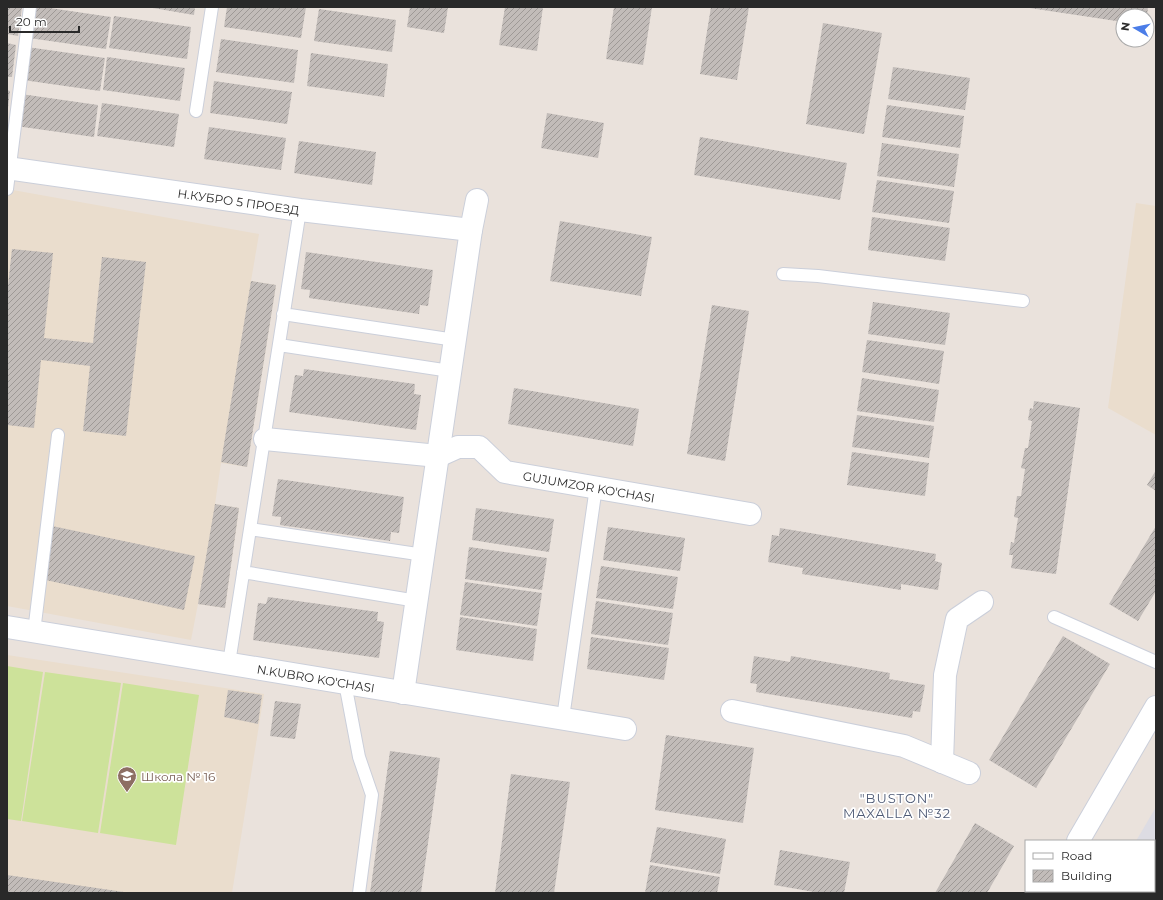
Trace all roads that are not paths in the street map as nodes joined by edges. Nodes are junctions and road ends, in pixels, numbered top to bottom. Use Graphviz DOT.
graph roads {
  1 [pos="30,7"];
  2 [pos="212,7"];
  3 [pos="196,111"];
  4 [pos="8,168"];
  5 [pos="7,189"];
  6 [pos="477,200"];
  7 [pos="300,210"];
  8 [pos="471,230"];
  9 [pos="783,274"];
  10 [pos="1023,301"];
  11 [pos="283,314"];
  12 [pos="455,340"];
  13 [pos="279,345"];
  14 [pos="450,371"];
  15 [pos="58,435"];
  16 [pos="265,439"];
  17 [pos="438,456"];
  18 [pos="596,487"];
  19 [pos="750,514"];
  20 [pos="250,530"];
  21 [pos="424,555"];
  22 [pos="243,572"];
  23 [pos="417,601"];
  24 [pos="982,602"];
  25 [pos="1054,617"];
  26 [pos="7,627"];
  27 [pos="34,632"];
  28 [pos="1156,662"];
  29 [pos="229,663"];
  30 [pos="345,683"];
  31 [pos="403,693"];
  32 [pos="1156,708"];
  33 [pos="732,711"];
  34 [pos="563,718"];
  35 [pos="625,728"];
  36 [pos="942,762"];
  37 [pos="969,774"];
  38 [pos="1079,840"];
  39 [pos="359,893"];
  1 -- 4 [label="lane"];
  2 -- 3 [label="lane"];
  4 -- 5 [label="lane"];
  4 -- 7 [label="street, Н.КУБРО 5 ПРОЕЗД"];
  6 -- 8 [label="street"];
  7 -- 8 [label="street, Н.КУБРО 5 ПРОЕЗД"];
  7 -- 11 [label="lane"];
  8 -- 12 [label="street"];
  9 -- 10 [label="lane"];
  11 -- 12 [label="lane"];
  11 -- 13 [label="lane"];
  12 -- 14 [label="street"];
  13 -- 14 [label="lane"];
  13 -- 16 [label="lane"];
  14 -- 17 [label="street"];
  15 -- 27 [label="lane"];
  16 -- 17 [label="street, GUJUMZOR KO'CHASI"];
  16 -- 20 [label="lane"];
  17 -- 18 [label="street, GUJUMZOR KO'CHASI"];
  17 -- 21 [label="street"];
  18 -- 19 [label="street, GUJUMZOR KO'CHASI"];
  18 -- 34 [label="lane"];
  20 -- 21 [label="lane"];
  20 -- 22 [label="lane"];
  21 -- 23 [label="street"];
  22 -- 23 [label="lane"];
  22 -- 29 [label="lane"];
  23 -- 31 [label="street"];
  24 -- 36 [label="street"];
  25 -- 28 [label="lane"];
  26 -- 27 [label="street, N.KUBRO KO'CHASI"];
  27 -- 29 [label="street, N.KUBRO KO'CHASI"];
  29 -- 30 [label="street, N.KUBRO KO'CHASI"];
  30 -- 31 [label="street, N.KUBRO KO'CHASI"];
  30 -- 39 [label="lane"];
  31 -- 34 [label="street, N.KUBRO KO'CHASI"];
  32 -- 38 [label="street"];
  33 -- 36 [label="street"];
  34 -- 35 [label="street, N.KUBRO KO'CHASI"];
  36 -- 37 [label="street"];
}
